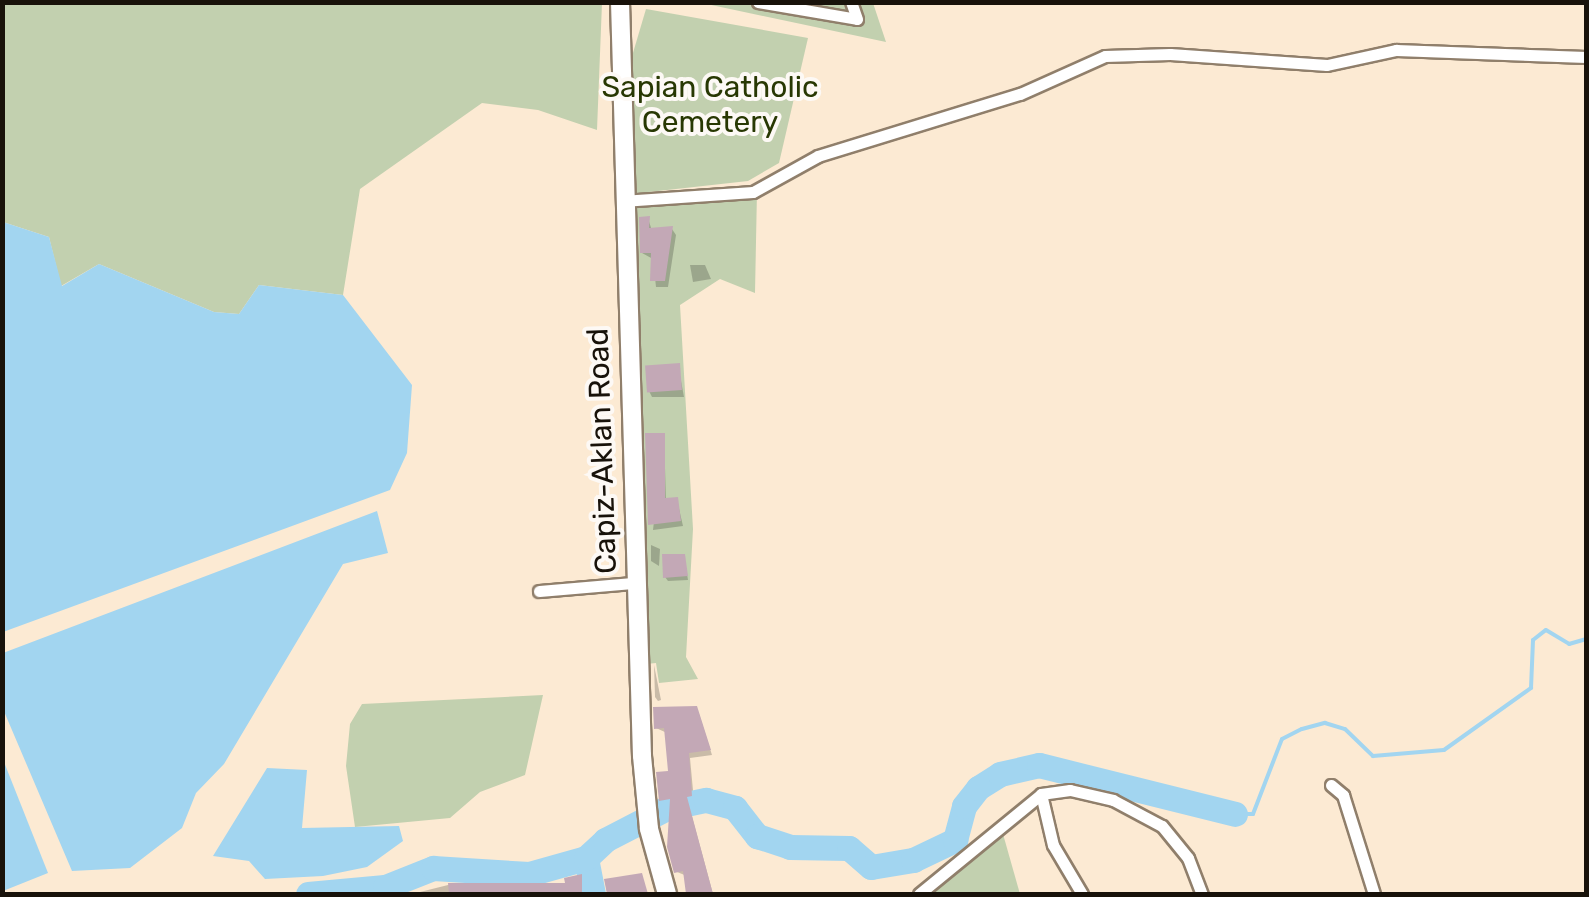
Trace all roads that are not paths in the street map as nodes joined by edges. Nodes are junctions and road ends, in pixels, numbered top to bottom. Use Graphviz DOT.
graph roads {
  1 [pos="620,2"];
  2 [pos="758,2"];
  3 [pos="851,2"];
  4 [pos="779,4"];
  5 [pos="801,6"];
  6 [pos="826,8"];
  7 [pos="1586,57"];
  8 [pos="622,201"];
  9 [pos="633,583"];
  10 [pos="539,591"];
  11 [pos="1330,785"];
  12 [pos="1041,794"];
  13 [pos="667,894"];
  14 [pos="920,894"];
  15 [pos="1082,894"];
  16 [pos="1202,894"];
  17 [pos="1374,894"];
  1 -- 8 [label="main road, Capiz-Aklan Road"];
  2 -- 4 [label="street"];
  3 -- 6 [label="street"];
  4 -- 5 [label="street"];
  5 -- 6 [label="street"];
  7 -- 8 [label="street"];
  8 -- 9 [label="main road, Capiz-Aklan Road"];
  9 -- 10 [label="street"];
  9 -- 13 [label="main road, Capiz-Aklan Road"];
  11 -- 17 [label="street"];
  12 -- 14 [label="street"];
  12 -- 15 [label="street"];
  12 -- 16 [label="street"];
}
